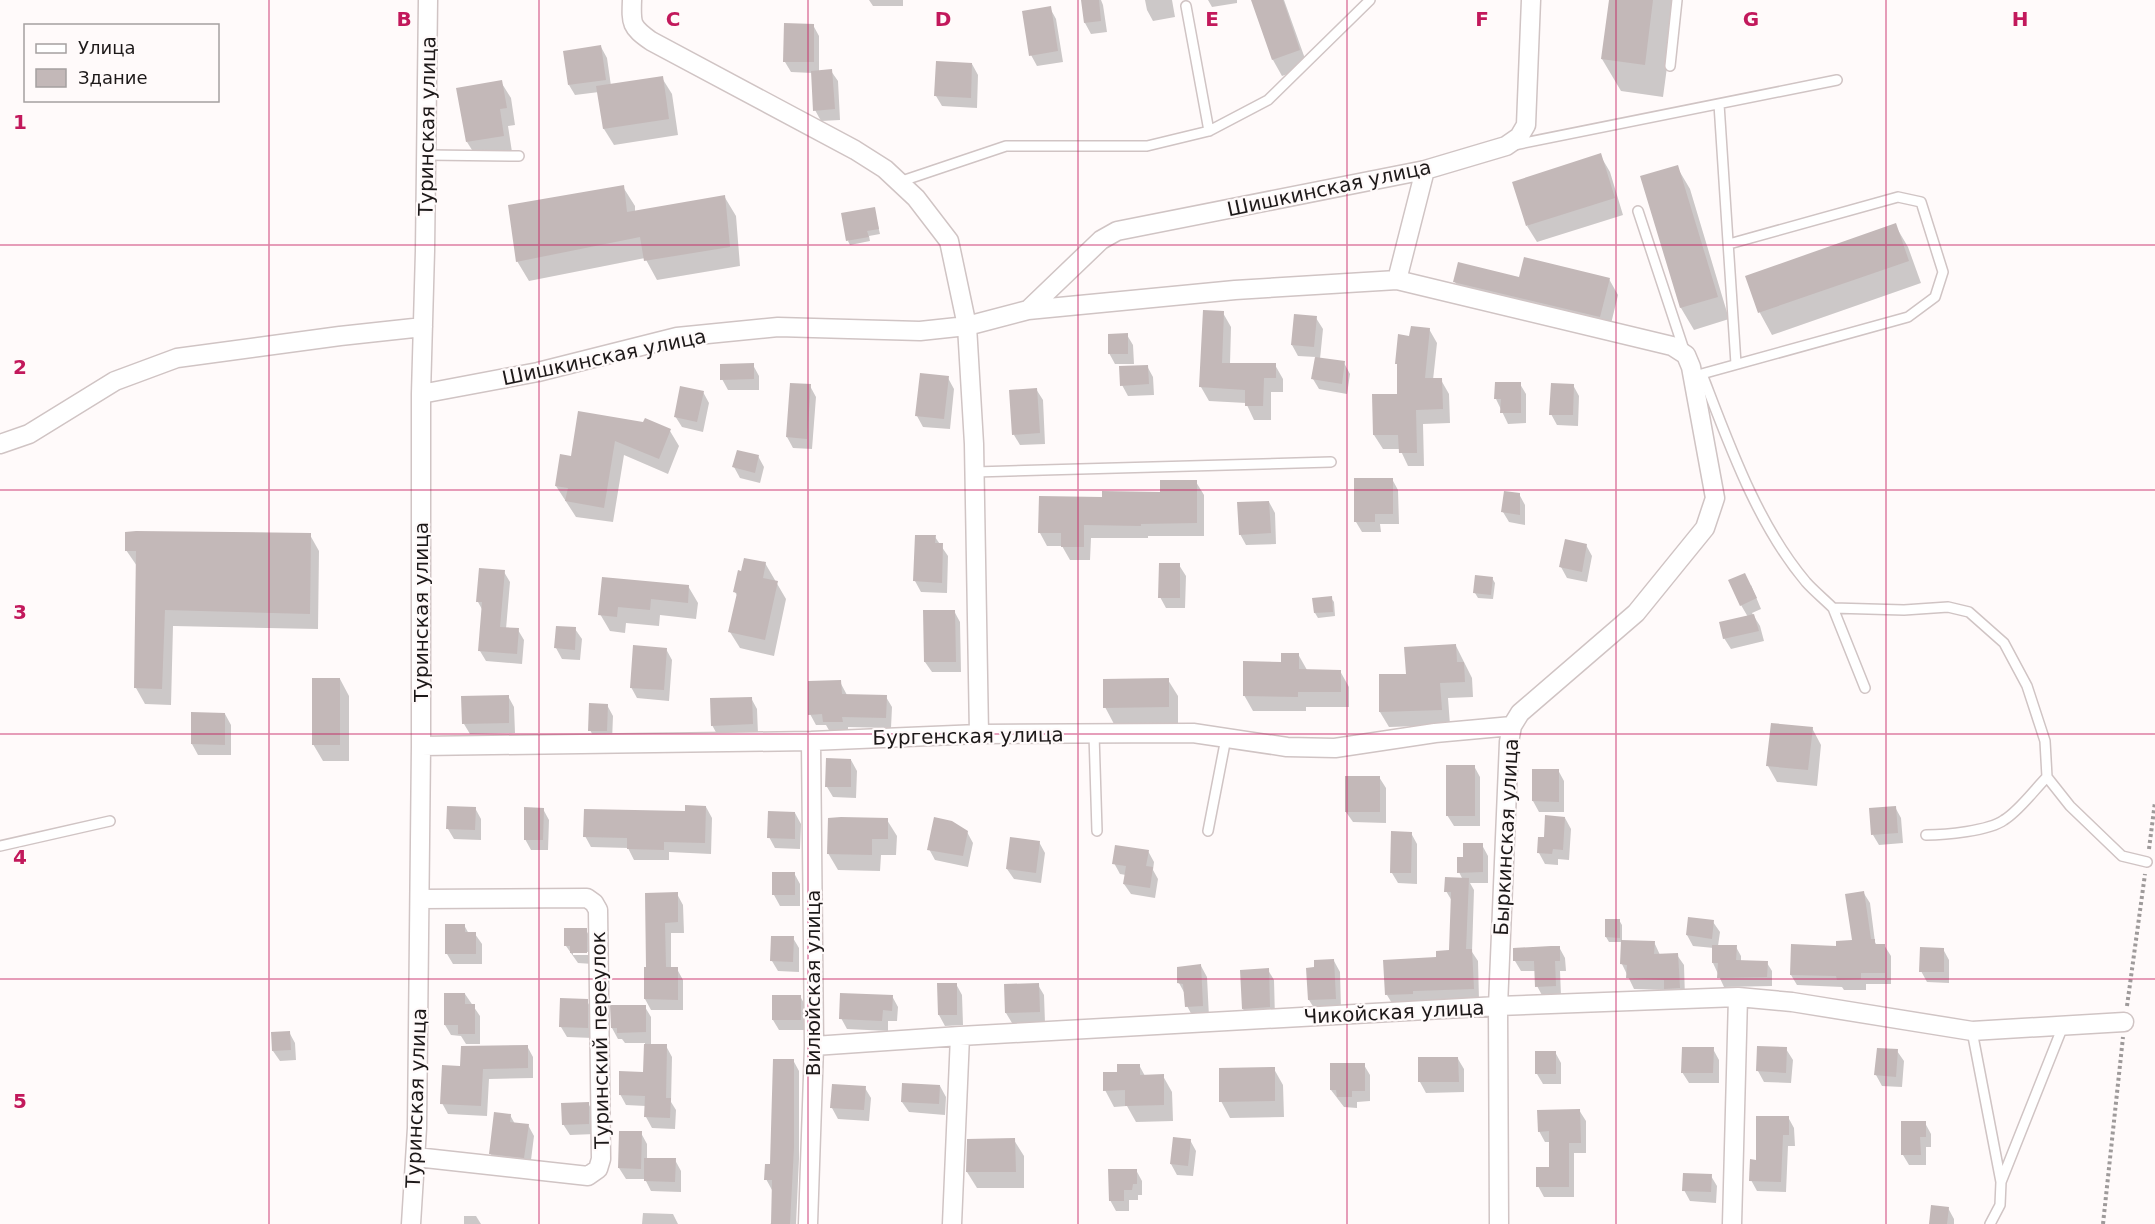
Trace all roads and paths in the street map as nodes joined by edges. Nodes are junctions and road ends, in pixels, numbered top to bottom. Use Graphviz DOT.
graph roads {
  1 [pos="428,0"];
  2 [pos="633,0"];
  3 [pos="1370,0"];
  4 [pos="1531,0"];
  5 [pos="1677,0"];
  6 [pos="1186,6"];
  7 [pos="1670,66"];
  8 [pos="1837,80"];
  9 [pos="1719,104"];
  10 [pos="1209,131"];
  11 [pos="1506,146"];
  12 [pos="427,155"];
  13 [pos="519,156"];
  14 [pos="1425,170"];
  15 [pos="900,182"];
  16 [pos="1638,211"];
  17 [pos="1729,244"];
  18 [pos="1397,280"];
  19 [pos="1028,310"];
  20 [pos="968,326"];
  21 [pos="423,327"];
  22 [pos="1686,355"];
  23 [pos="1736,364"];
  24 [pos="1697,375"];
  25 [pos="421,394"];
  26 [pos="0,444"];
  27 [pos="1332,462"];
  28 [pos="975,472"];
  29 [pos="1833,608"];
  30 [pos="1865,688"];
  31 [pos="1512,726"];
  32 [pos="979,734"];
  33 [pos="1094,734"];
  34 [pos="1226,738"];
  35 [pos="811,741"];
  36 [pos="421,746"];
  37 [pos="2047,777"];
  38 [pos="110,822"];
  39 [pos="1097,831"];
  40 [pos="1208,831"];
  41 [pos="1926,835"];
  42 [pos="0,846"];
  43 [pos="2147,862"];
  44 [pos="420,899"];
  45 [pos="1738,997"];
  46 [pos="1498,1006"];
  47 [pos="2124,1022"];
  48 [pos="2063,1026"];
  49 [pos="1972,1031"];
  50 [pos="960,1036"];
  51 [pos="814,1046"];
  52 [pos="416,1157"];
  53 [pos="2001,1182"];
  54 [pos="411,1224"];
  55 [pos="808,1224"];
  56 [pos="952,1224"];
  57 [pos="1499,1224"];
  58 [pos="1732,1224"];
  59 [pos="1990,1224"];
  1 -- 12 [label="street, Туринская улица"];
  2 -- 15 [label="street"];
  3 -- 10 [label="lane"];
  4 -- 11 [label="street"];
  5 -- 7 [label="lane"];
  6 -- 10 [label="lane"];
  8 -- 9 [label="lane"];
  9 -- 11 [label="lane"];
  9 -- 17 [label="lane"];
  10 -- 15 [label="lane"];
  11 -- 14 [label="street, Шишкинская улица"];
  12 -- 13 [label="lane"];
  12 -- 21 [label="street, Туринская улица"];
  14 -- 18 [label="street"];
  14 -- 19 [label="street, Шишкинская улица"];
  15 -- 20 [label="street"];
  16 -- 22 [label="lane"];
  17 -- 23 [label="lane"];
  17 -- 23 [label="lane"];
  18 -- 19 [label="street, Шишкинская улица"];
  18 -- 22 [label="street, Шишкинская улица"];
  19 -- 20 [label="street, Шишкинская улица"];
  20 -- 25 [label="street, Шишкинская улица"];
  20 -- 28 [label="street"];
  21 -- 25 [label="street, Туринская улица"];
  21 -- 26 [label="street"];
  22 -- 24 [label="street, Быркинская улица"];
  23 -- 24 [label="lane"];
  24 -- 29 [label="lane"];
  24 -- 31 [label="street, Быркинская улица"];
  25 -- 36 [label="street, Туринская улица"];
  27 -- 28 [label="lane"];
  28 -- 32 [label="street"];
  29 -- 30 [label="lane"];
  29 -- 37 [label="lane"];
  31 -- 34 [label="street, Бургенская улица"];
  31 -- 46 [label="street, Быркинская улица"];
  32 -- 33 [label="street, Бургенская улица"];
  32 -- 35 [label="street, Бургенская улица"];
  33 -- 34 [label="street, Бургенская улица"];
  33 -- 39 [label="lane"];
  34 -- 40 [label="lane"];
  35 -- 36 [label="street, Бургенская улица"];
  35 -- 51 [label="street, Вилюйская улица"];
  36 -- 44 [label="street, Туринская улица"];
  37 -- 41 [label="lane"];
  37 -- 43 [label="lane"];
  38 -- 42 [label="lane"];
  44 -- 52 [label="street, Туринская улица"];
  44 -- 52 [label="street, Туринский переулок"];
  45 -- 46 [label="street, Чикойская улица"];
  45 -- 49 [label="street, Чикойская улица"];
  45 -- 58 [label="street"];
  46 -- 50 [label="street, Чикойская улица"];
  46 -- 57 [label="street, Быркинская улица"];
  47 -- 48 [label="street, Чикойская улица"];
  48 -- 49 [label="street, Чикойская улица"];
  48 -- 53 [label="lane"];
  49 -- 53 [label="lane"];
  50 -- 51 [label="street, Чикойская улица"];
  50 -- 56 [label="street"];
  51 -- 55 [label="street, Вилюйская улица"];
  52 -- 54 [label="street, Туринская улица"];
  53 -- 59 [label="lane"];
}
